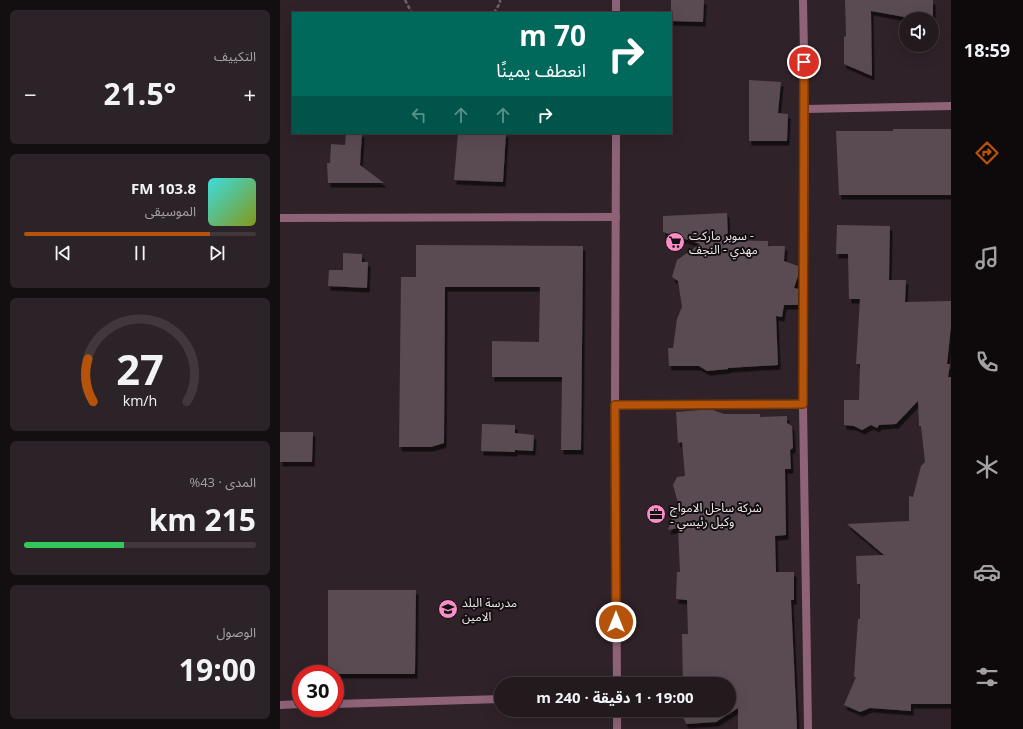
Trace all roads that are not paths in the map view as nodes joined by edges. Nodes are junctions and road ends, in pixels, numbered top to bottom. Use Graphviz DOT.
graph roads {
  1 [pos="616,0"];
  2 [pos="803,0"];
  3 [pos="616,12"];
  4 [pos="951,106"];
  5 [pos="805,108"];
  6 [pos="616,134"];
  7 [pos="616,217"];
  8 [pos="280,218"];
  9 [pos="803,404"];
  10 [pos="615,405"];
  11 [pos="617,677"];
  12 [pos="494,699"];
  13 [pos="292,704"];
  14 [pos="344,704"];
  15 [pos="280,705"];
  16 [pos="617,717"];
  17 [pos="617,729"];
  18 [pos="808,729"];
  1 -- 3 [label="street"];
  2 -- 5 [label="street"];
  4 -- 5 [label="street"];
  5 -- 9 [label="street"];
  6 -- 7 [label="street"];
  7 -- 8 [label="street"];
  7 -- 10 [label="street"];
  9 -- 10 [label="street"];
  9 -- 18 [label="street"];
  10 -- 11 [label="street"];
  12 -- 14 [label="street"];
  13 -- 15 [label="street"];
  16 -- 17 [label="street"];
}
